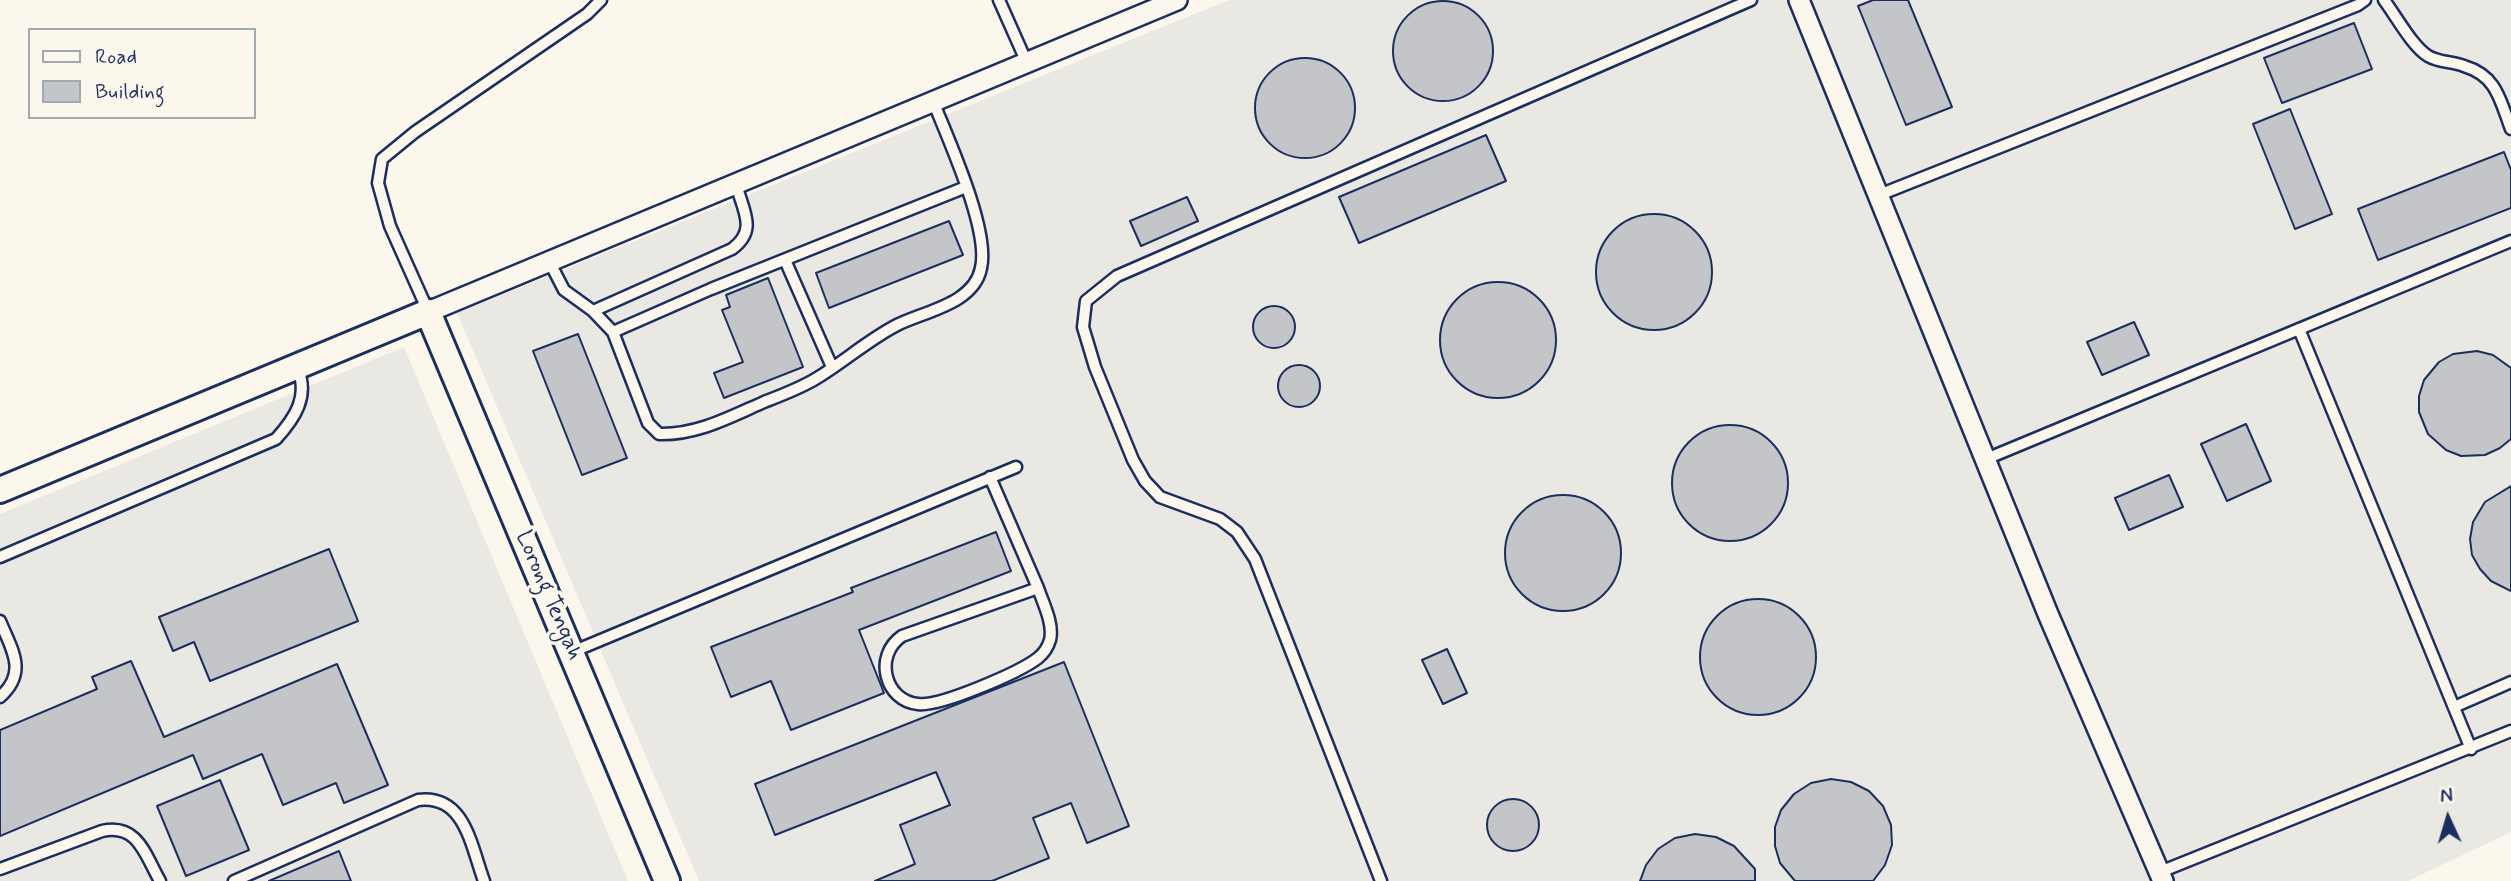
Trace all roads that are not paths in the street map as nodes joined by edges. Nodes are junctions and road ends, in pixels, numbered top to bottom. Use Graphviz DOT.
graph roads {
  1 [pos="601,0"];
  2 [pos="999,0"];
  3 [pos="1177,0"];
  4 [pos="1751,0"];
  5 [pos="1799,0"];
  6 [pos="2365,0"];
  7 [pos="2384,0"];
  8 [pos="1027,63"];
  9 [pos="933,101"];
  10 [pos="2511,129"];
  11 [pos="736,184"];
  12 [pos="966,187"];
  13 [pos="1880,195"];
  14 [pos="2511,241"];
  15 [pos="785,260"];
  16 [pos="549,261"];
  17 [pos="593,311"];
  18 [pos="428,312"];
  19 [pos="2299,329"];
  20 [pos="613,332"];
  21 [pos="297,366"];
  22 [pos="832,367"];
  23 [pos="1986,459"];
  24 [pos="1016,467"];
  25 [pos="990,478"];
  26 [pos="0,490"];
  27 [pos="0,556"];
  28 [pos="1038,588"];
  29 [pos="0,621"];
  30 [pos="572,652"];
  31 [pos="2511,682"];
  32 [pos="0,697"];
  33 [pos="2454,707"];
  34 [pos="2511,731"];
  35 [pos="2471,749"];
  36 [pos="0,869"];
  37 [pos="2161,877"];
  38 [pos="159,881"];
  39 [pos="234,881"];
  40 [pos="484,881"];
  41 [pos="667,881"];
  42 [pos="1381,881"];
  1 -- 18 [label="lane"];
  2 -- 8 [label="lane"];
  3 -- 8 [label="street"];
  4 -- 42 [label="lane"];
  5 -- 13 [label="street"];
  6 -- 13 [label="lane"];
  7 -- 10 [label="lane"];
  8 -- 9 [label="street"];
  9 -- 11 [label="street"];
  9 -- 12 [label="lane"];
  11 -- 16 [label="street"];
  11 -- 17 [label="lane"];
  12 -- 15 [label="lane"];
  12 -- 22 [label="lane"];
  13 -- 23 [label="street"];
  14 -- 19 [label="lane"];
  15 -- 20 [label="lane"];
  15 -- 22 [label="lane"];
  16 -- 17 [label="lane"];
  16 -- 18 [label="street"];
  17 -- 20 [label="lane"];
  18 -- 21 [label="street"];
  18 -- 30 [label="street, Lorong Tengah"];
  19 -- 23 [label="lane"];
  19 -- 33 [label="lane"];
  20 -- 22 [label="lane"];
  21 -- 26 [label="street"];
  21 -- 27 [label="lane"];
  23 -- 37 [label="street"];
  24 -- 25 [label="lane"];
  25 -- 28 [label="lane"];
  25 -- 30 [label="lane"];
  28 -- 28 [label="lane"];
  29 -- 32 [label="lane"];
  30 -- 41 [label="street, Lorong Tengah"];
  31 -- 33 [label="lane"];
  33 -- 35 [label="lane"];
  34 -- 35 [label="lane"];
  35 -- 37 [label="lane"];
  36 -- 38 [label="lane"];
  39 -- 40 [label="lane"];
}
